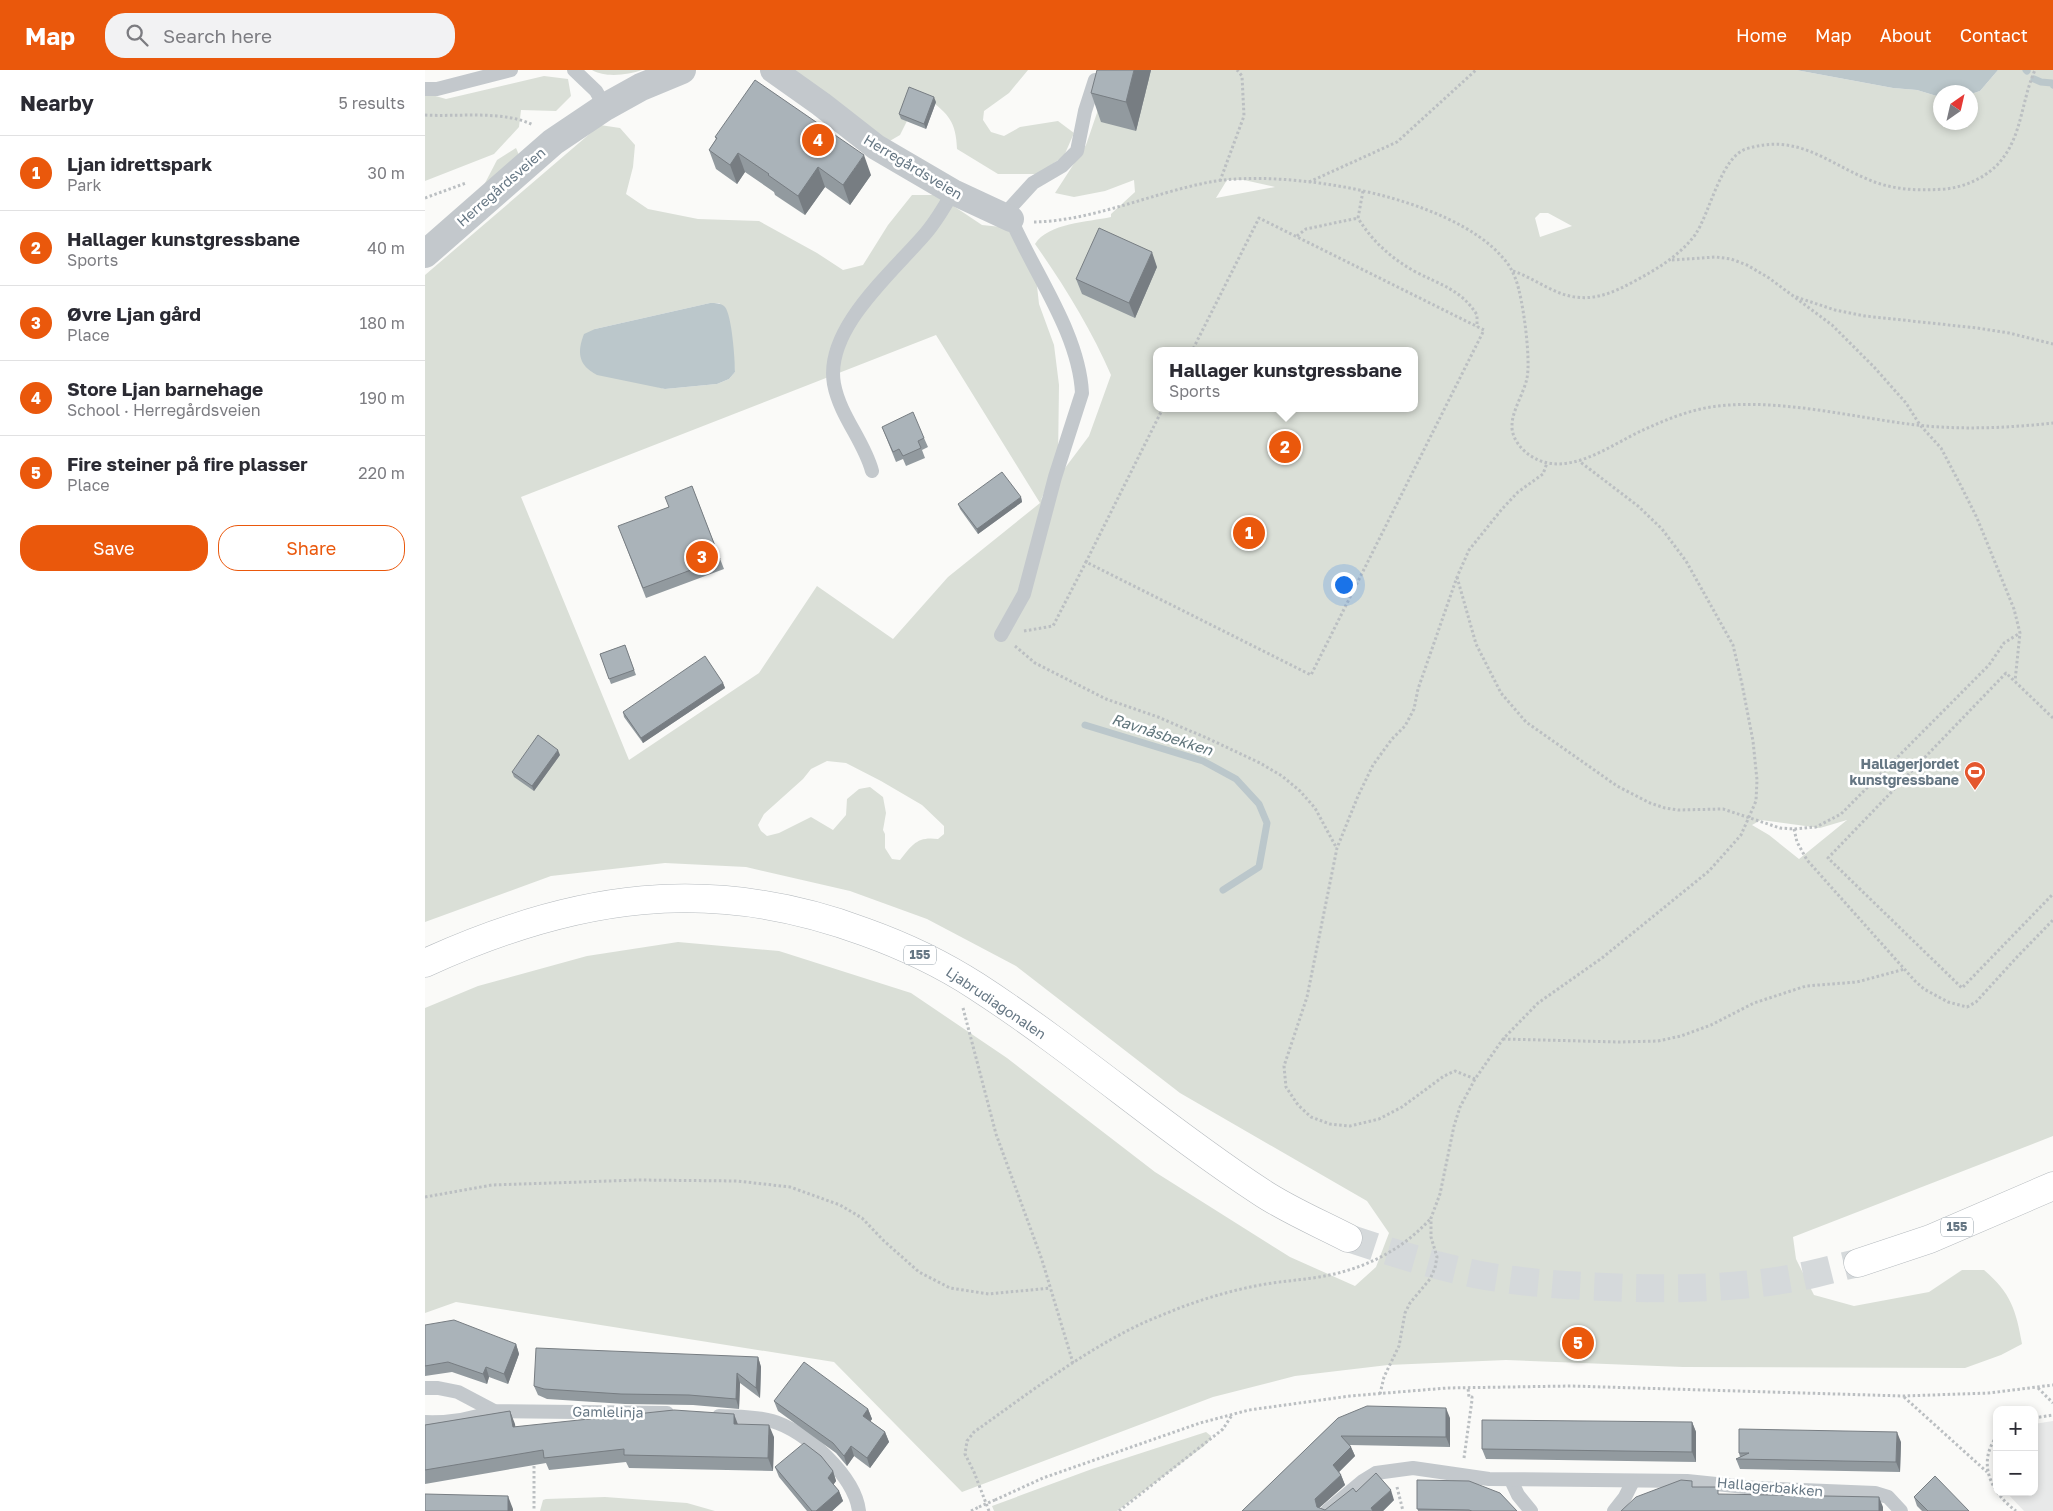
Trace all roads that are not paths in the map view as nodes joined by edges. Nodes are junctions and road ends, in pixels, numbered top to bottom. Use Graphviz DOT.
graph roads {
  1 [pos="511,70"];
  2 [pos="573,70"];
  3 [pos="682,70"];
  4 [pos="773,70"];
  5 [pos="1095,80"];
  6 [pos="425,89"];
  7 [pos="605,107"];
  8 [pos="953,192"];
  9 [pos="1007,218"];
  10 [pos="425,254"];
  11 [pos="872,472"];
  12 [pos="1001,635"];
  13 [pos="425,963"];
  14 [pos="2053,1186"];
  15 [pos="1348,1238"];
  16 [pos="1858,1263"];
  17 [pos="425,1388"];
  18 [pos="494,1411"];
  19 [pos="683,1413"];
  20 [pos="701,1414"];
  21 [pos="425,1422"];
  22 [pos="1511,1480"];
  23 [pos="1633,1482"];
  24 [pos="859,1511"];
  25 [pos="1327,1511"];
  26 [pos="1531,1511"];
  27 [pos="1614,1511"];
  28 [pos="1901,1511"];
  1 -- 6 [label="lane"];
  2 -- 7 [label="lane"];
  3 -- 7 [label="street, Herregårdsveien"];
  4 -- 8 [label="street, Herregårdsveien"];
  5 -- 9 [label="lane"];
  7 -- 10 [label="street, Herregårdsveien"];
  8 -- 9 [label="street, Herregårdsveien"];
  8 -- 11 [label="lane"];
  9 -- 12 [label="lane"];
  13 -- 15 [label="main road, Ljabrudiagonalen / 155"];
  14 -- 16 [label="main road, 155"];
  17 -- 18 [label="lane, Gamlelinja"];
  18 -- 19 [label="lane, Gamlelinja"];
  18 -- 21 [label="lane, Gamlelinja"];
  20 -- 24 [label="lane"];
  22 -- 23 [label="lane, Hallagerbakken"];
  22 -- 25 [label="lane, Hallagerbakken"];
  22 -- 26 [label="lane"];
  23 -- 27 [label="lane"];
  23 -- 28 [label="lane, Hallagerbakken"];
}
